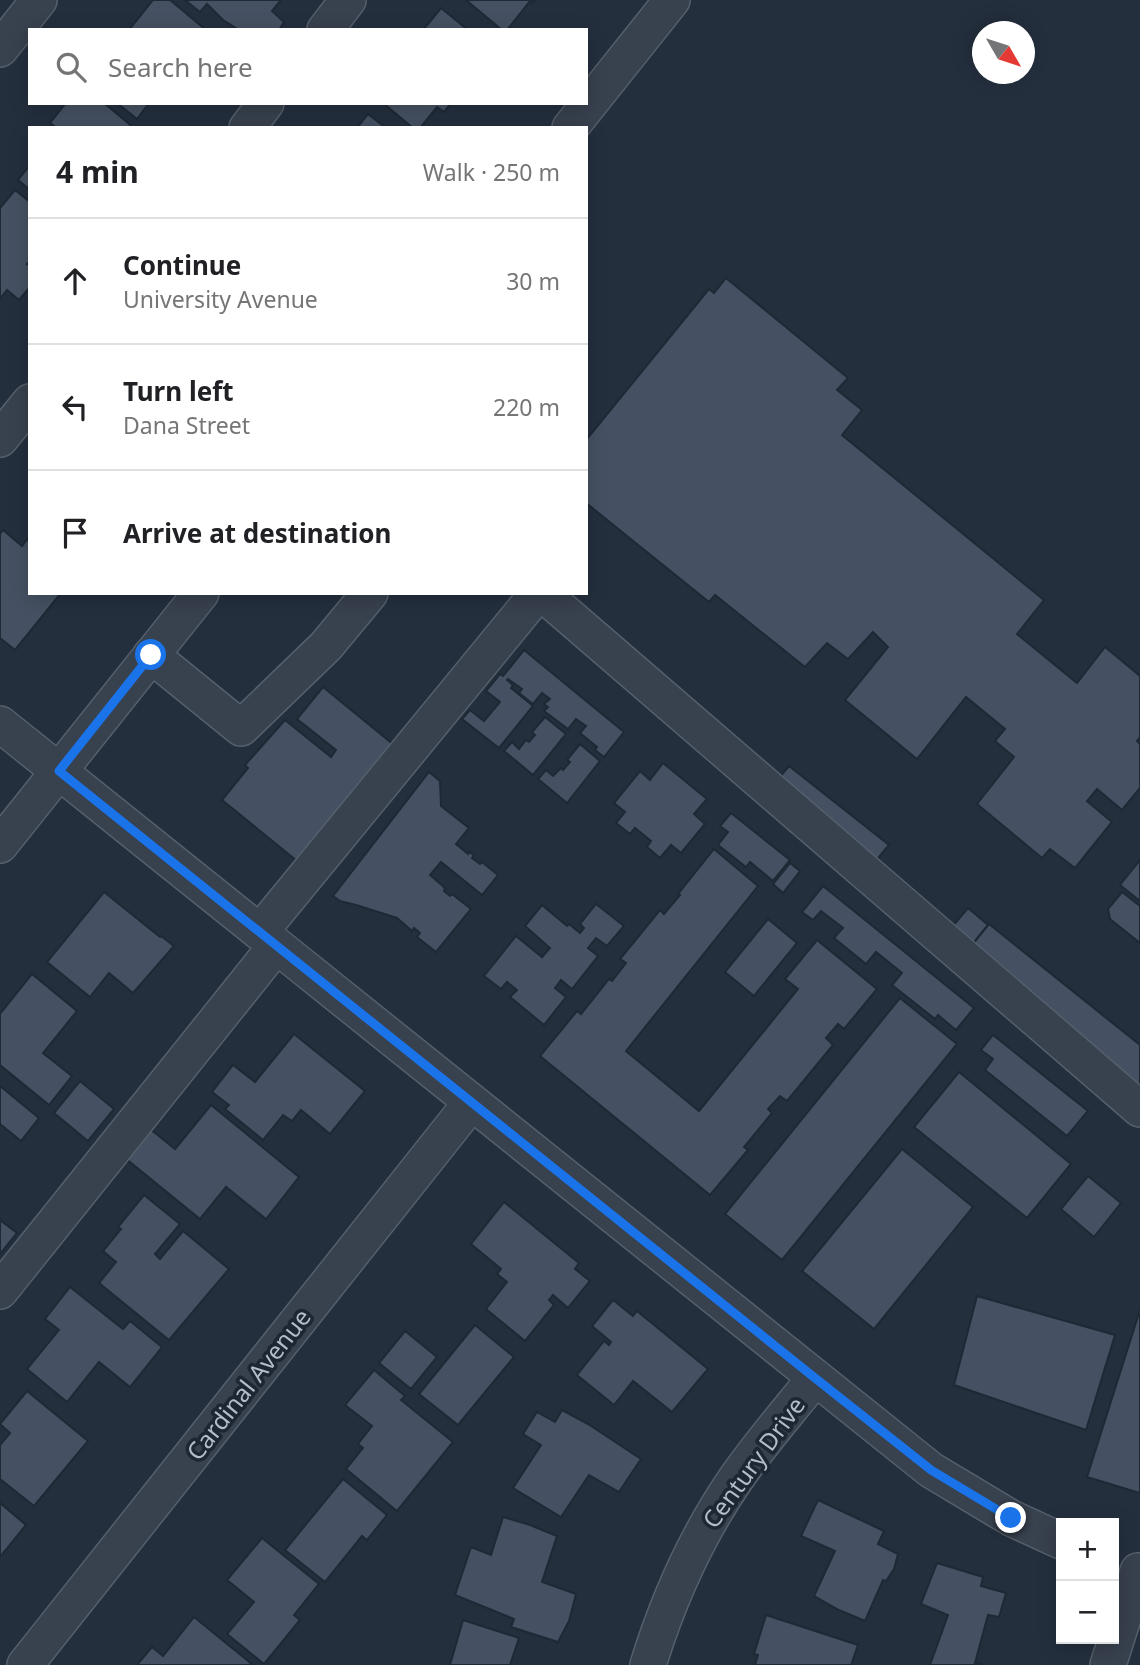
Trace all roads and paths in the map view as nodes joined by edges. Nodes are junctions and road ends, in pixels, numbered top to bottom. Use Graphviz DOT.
graph roads {
  1 [pos="39,0"];
  2 [pos="348,0"];
  3 [pos="673,0"];
  4 [pos="327,28"];
  5 [pos="0,49"];
  6 [pos="264,105"];
  7 [pos="249,126"];
  8 [pos="572,126"];
  9 [pos="28,404"];
  10 [pos="0,439"];
  11 [pos="199,595"];
  12 [pos="368,595"];
  13 [pos="538,595"];
  14 [pos="542,595"];
  15 [pos="151,655"];
  16 [pos="0,724"];
  17 [pos="59,771"];
  18 [pos="0,845"];
  19 [pos="268,939"];
  20 [pos="471,1103"];
  21 [pos="1140,1109"];
  22 [pos="0,1291"];
  23 [pos="815,1378"];
  24 [pos="1056,1539"];
  25 [pos="1131,1569"];
  26 [pos="25,1665"];
  27 [pos="648,1665"];
  28 [pos="1108,1665"];
  1 -- 5 [label="street"];
  2 -- 4 [label="street"];
  3 -- 8 [label="street"];
  6 -- 7 [label="street"];
  9 -- 10 [label="street"];
  11 -- 15 [label="street"];
  12 -- 15 [label="street"];
  13 -- 19 [label="street"];
  14 -- 21 [label="street"];
  15 -- 17 [label="street"];
  16 -- 17 [label="street"];
  17 -- 18 [label="street"];
  17 -- 19 [label="street"];
  19 -- 20 [label="street"];
  19 -- 22 [label="street"];
  20 -- 23 [label="street"];
  20 -- 26 [label="street, Cardinal Avenue"];
  23 -- 24 [label="street"];
  23 -- 27 [label="street, Century Drive"];
  25 -- 28 [label="street"];
}
